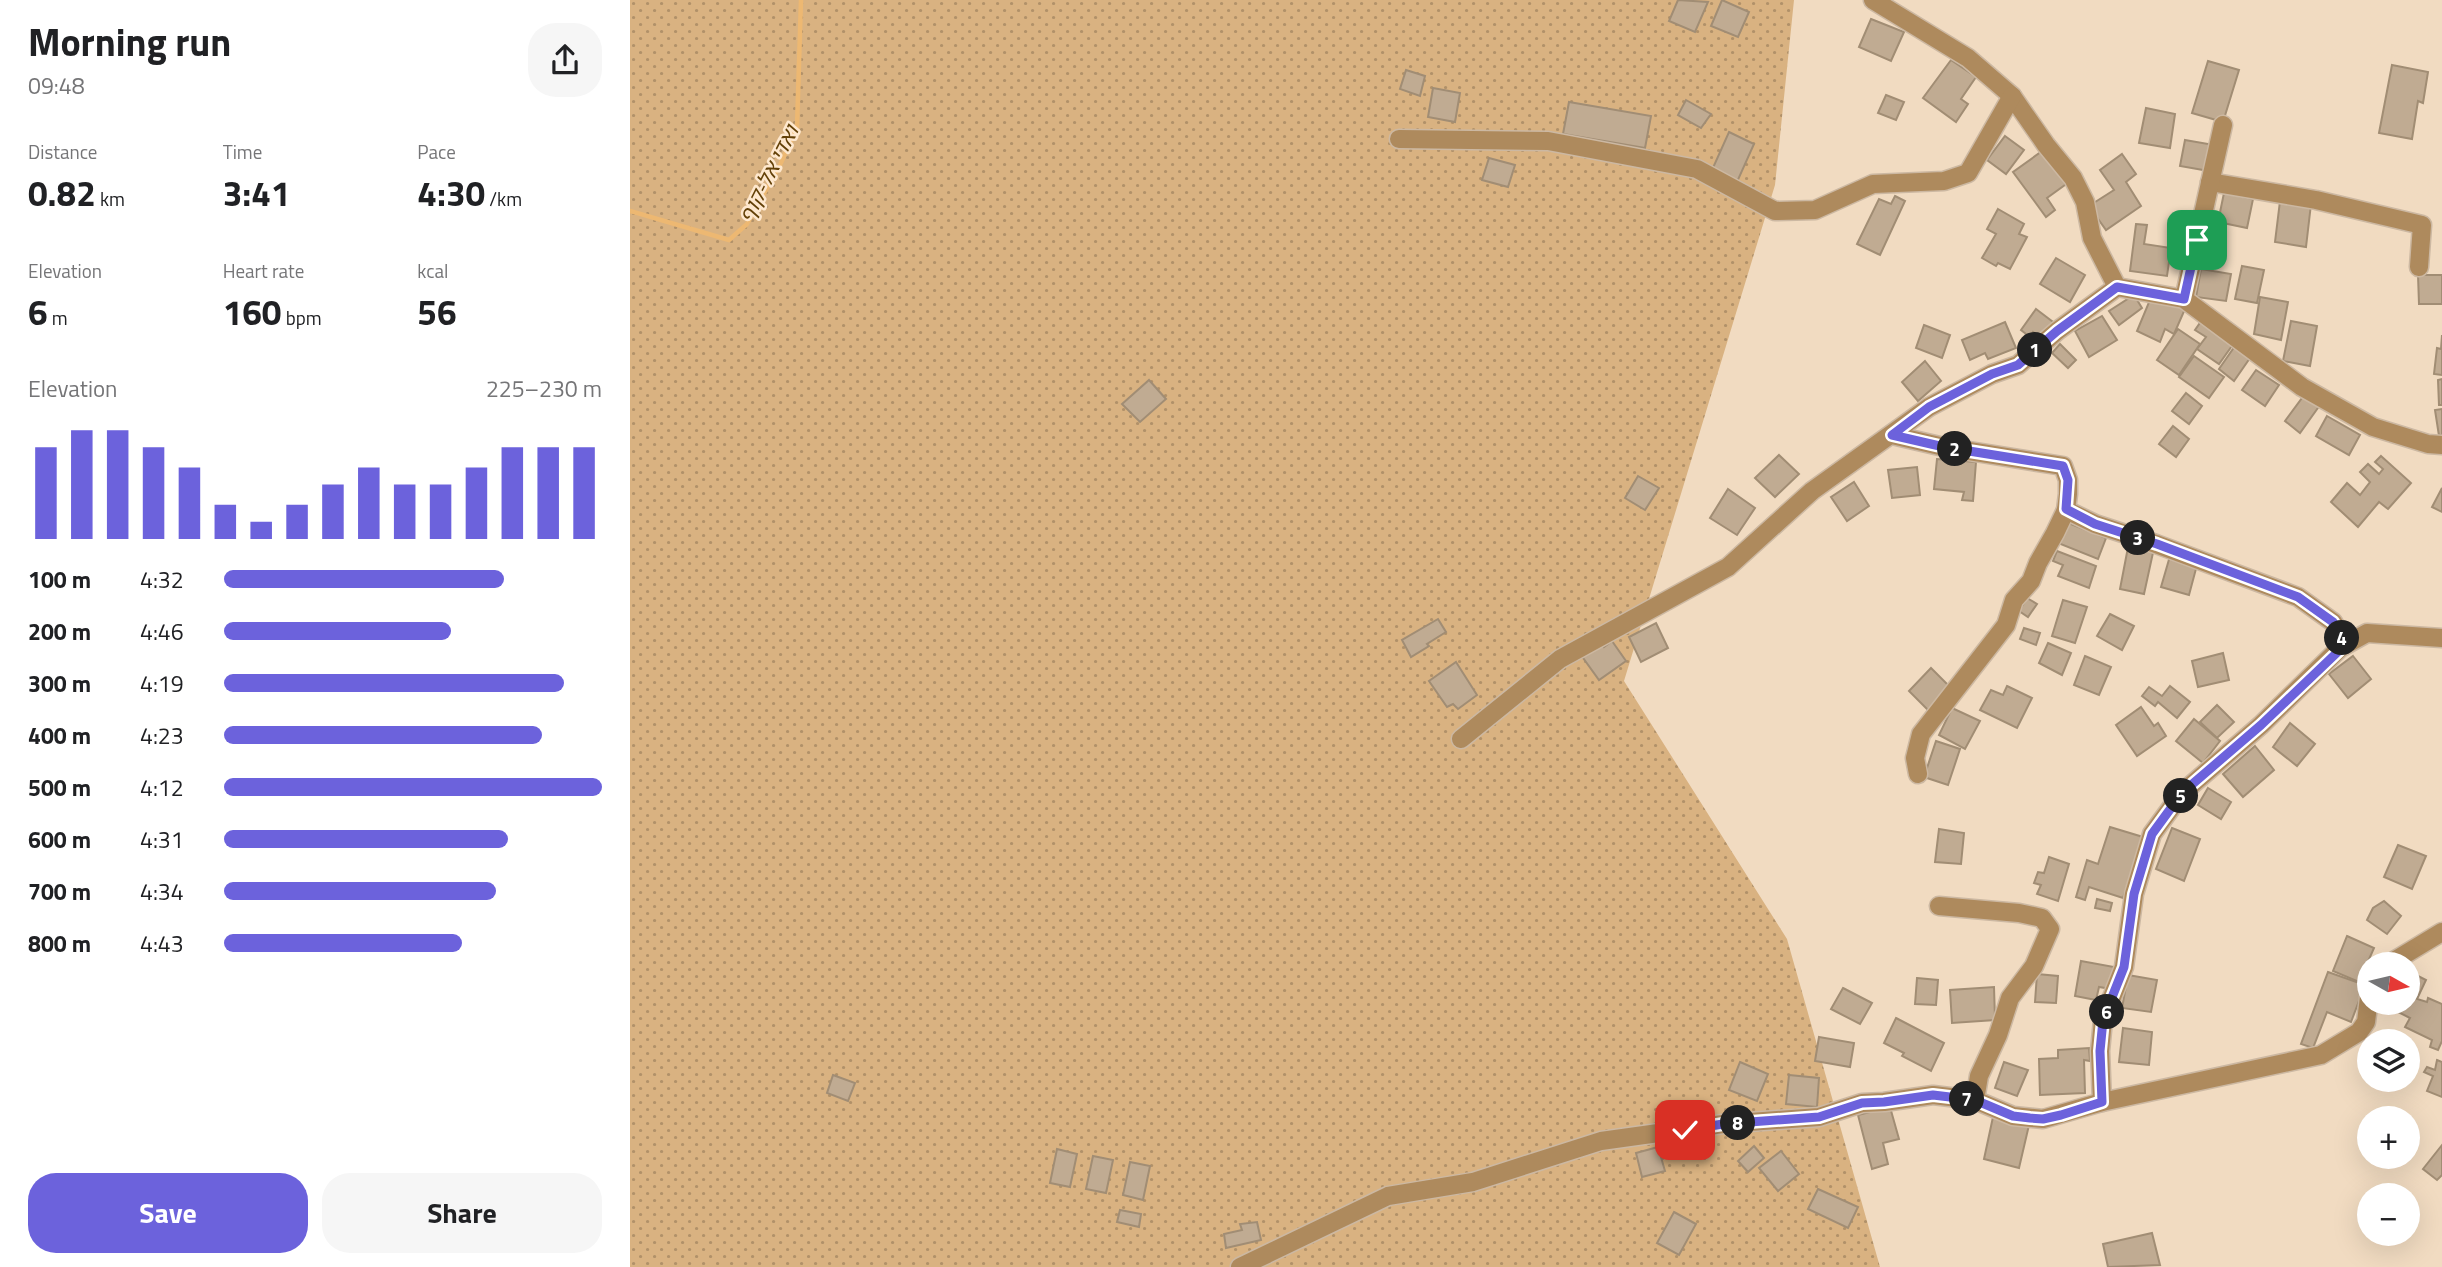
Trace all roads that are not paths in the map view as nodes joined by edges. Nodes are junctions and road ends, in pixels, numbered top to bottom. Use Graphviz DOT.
graph roads {
  1 [pos="1873,0"];
  2 [pos="2012,96"];
  3 [pos="2223,125"];
  4 [pos="1399,139"];
  5 [pos="2210,181"];
  6 [pos="2419,267"];
  7 [pos="2117,287"];
  8 [pos="2184,299"];
  9 [pos="1892,435"];
  10 [pos="2442,445"];
  11 [pos="2066,509"];
  12 [pos="2442,638"];
  13 [pos="2346,644"];
  14 [pos="1461,739"];
  15 [pos="1918,774"];
  16 [pos="1939,906"];
  17 [pos="2442,932"];
  18 [pos="2409,952"];
  19 [pos="2367,1015"];
  20 [pos="1975,1100"];
  21 [pos="2102,1102"];
  22 [pos="1240,1267"];
  1 -- 2 [label="street"];
  2 -- 4 [label="street"];
  2 -- 7 [label="street"];
  3 -- 5 [label="street"];
  5 -- 6 [label="street"];
  5 -- 8 [label="street"];
  7 -- 8 [label="street"];
  7 -- 9 [label="street"];
  8 -- 10 [label="street"];
  9 -- 11 [label="street"];
  9 -- 14 [label="street"];
  11 -- 13 [label="street"];
  11 -- 15 [label="street"];
  12 -- 13 [label="street"];
  13 -- 21 [label="street"];
  16 -- 20 [label="street"];
  17 -- 18 [label="street"];
  19 -- 21 [label="street"];
  20 -- 21 [label="street"];
  20 -- 22 [label="street"];
}
